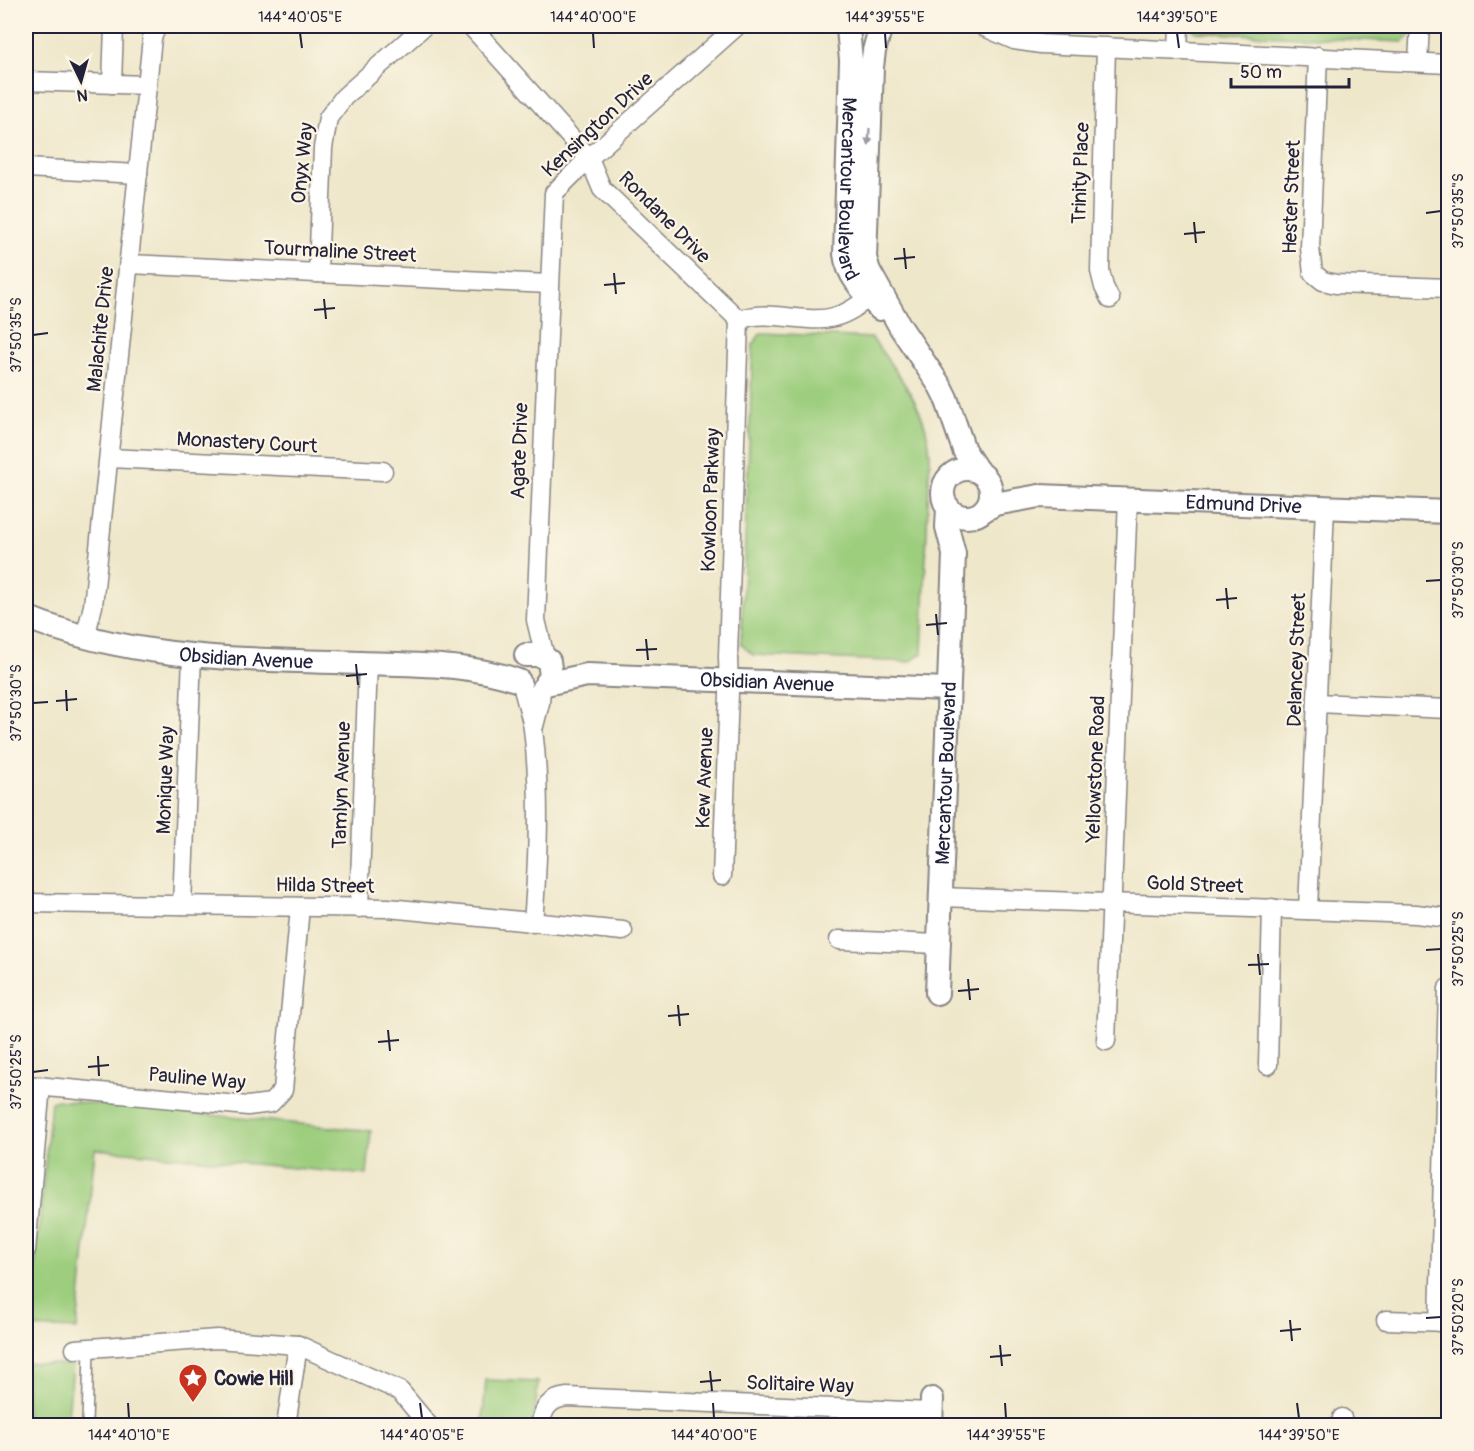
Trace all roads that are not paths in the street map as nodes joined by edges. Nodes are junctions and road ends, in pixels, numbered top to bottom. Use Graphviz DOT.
graph roads {
  1 [pos="114,26"];
  2 [pos="157,26"];
  3 [pos="424,26"];
  4 [pos="471,26"];
  5 [pos="982,26"];
  6 [pos="1179,26"];
  7 [pos="1420,26"];
  8 [pos="847,27"];
  9 [pos="883,27"];
  10 [pos="729,28"];
  11 [pos="1106,47"];
  12 [pos="1178,51"];
  13 [pos="1318,56"];
  14 [pos="1418,62"];
  15 [pos="1449,64"];
  16 [pos="26,81"];
  17 [pos="112,84"];
  18 [pos="147,85"];
  19 [pos="589,158"];
  20 [pos="26,168"];
  21 [pos="138,174"];
  22 [pos="129,264"];
  23 [pos="318,273"];
  24 [pos="549,284"];
  25 [pos="1449,288"];
  26 [pos="874,293"];
  27 [pos="1110,298"];
  28 [pos="739,320"];
  29 [pos="956,429"];
  30 [pos="109,458"];
  31 [pos="383,471"];
  32 [pos="951,475"];
  33 [pos="982,475"];
  34 [pos="1039,496"];
  35 [pos="1128,498"];
  36 [pos="948,507"];
  37 [pos="1325,507"];
  38 [pos="981,512"];
  39 [pos="1449,512"];
  40 [pos="954,554"];
  41 [pos="27,623"];
  42 [pos="85,638"];
  43 [pos="192,656"];
  44 [pos="536,658"];
  45 [pos="368,663"];
  46 [pos="473,668"];
  47 [pos="587,675"];
  48 [pos="728,681"];
  49 [pos="532,684"];
  50 [pos="948,689"];
  51 [pos="1317,703"];
  52 [pos="1449,710"];
  53 [pos="722,876"];
  54 [pos="940,897"];
  55 [pos="26,903"];
  56 [pos="1112,903"];
  57 [pos="182,906"];
  58 [pos="300,907"];
  59 [pos="359,908"];
  60 [pos="1272,908"];
  61 [pos="1308,910"];
  62 [pos="1449,918"];
  63 [pos="533,922"];
  64 [pos="623,931"];
  65 [pos="839,940"];
  66 [pos="939,944"];
  67 [pos="1449,988"];
  68 [pos="937,993"];
  69 [pos="1106,1041"];
  70 [pos="1268,1065"];
  71 [pos="33,1086"];
  72 [pos="26,1250"];
  73 [pos="1386,1320"];
  74 [pos="1444,1322"];
  75 [pos="298,1345"];
  76 [pos="82,1349"];
  77 [pos="931,1412"];
  78 [pos="87,1425"];
  79 [pos="286,1425"];
  80 [pos="429,1425"];
  81 [pos="540,1425"];
  1 -- 17 [label="street"];
  2 -- 18 [label="street, Malachite Drive"];
  3 -- 23 [label="street, Onyx Way"];
  4 -- 19 [label="street, Rondane Drive"];
  5 -- 11 [label="street"];
  6 -- 12 [label="street"];
  7 -- 14 [label="street"];
  8 -- 9 [label="street"];
  8 -- 26 [label="street, Mercantour Boulevard"];
  9 -- 26 [label="street, Mercantour Boulevard, one-way"];
  10 -- 19 [label="street, Kensington Drive"];
  11 -- 12 [label="street"];
  11 -- 27 [label="street, Trinity Place"];
  12 -- 13 [label="street"];
  13 -- 14 [label="street"];
  13 -- 25 [label="street, Hester Street"];
  14 -- 15 [label="street"];
  16 -- 17 [label="street"];
  17 -- 18 [label="street"];
  18 -- 21 [label="street, Malachite Drive"];
  19 -- 24 [label="street, Kensington Drive"];
  19 -- 28 [label="street, Rondane Drive"];
  20 -- 21 [label="street"];
  21 -- 22 [label="street, Malachite Drive"];
  22 -- 23 [label="street, Tourmaline Street"];
  22 -- 30 [label="street, Malachite Drive"];
  23 -- 24 [label="street, Tourmaline Street"];
  24 -- 44 [label="street, Agate Drive"];
  26 -- 28 [label="street"];
  26 -- 29 [label="street, Mercantour Boulevard"];
  28 -- 48 [label="street, Kowloon Parkway"];
  29 -- 32 [label="street, Mercantour Boulevard"];
  29 -- 33 [label="street, Mercantour Boulevard"];
  30 -- 31 [label="street, Monastery Court"];
  30 -- 42 [label="street, Malachite Drive"];
  32 -- 33 [label="street"];
  32 -- 36 [label="street"];
  33 -- 34 [label="street"];
  33 -- 38 [label="street"];
  34 -- 35 [label="street, Edmund Drive"];
  34 -- 38 [label="street"];
  35 -- 37 [label="street, Edmund Drive"];
  35 -- 56 [label="street, Yellowstone Road"];
  36 -- 38 [label="street"];
  36 -- 40 [label="street, Mercantour Boulevard"];
  37 -- 39 [label="street, Edmund Drive"];
  37 -- 51 [label="street, Delancey Street"];
  38 -- 40 [label="street, Mercantour Boulevard"];
  40 -- 50 [label="street, Mercantour Boulevard"];
  41 -- 42 [label="street, Obsidian Avenue"];
  42 -- 43 [label="street, Obsidian Avenue"];
  43 -- 45 [label="street, Obsidian Avenue"];
  43 -- 57 [label="street, Monique Way"];
  44 -- 46 [label="street, Obsidian Avenue"];
  44 -- 47 [label="street, Obsidian Avenue"];
  44 -- 49 [label="street"];
  44 -- 49 [label="street"];
  45 -- 46 [label="street, Obsidian Avenue"];
  45 -- 59 [label="street, Tamlyn Avenue"];
  46 -- 49 [label="street, Obsidian Avenue"];
  47 -- 48 [label="street, Obsidian Avenue"];
  47 -- 49 [label="street, Obsidian Avenue"];
  48 -- 50 [label="street, Obsidian Avenue"];
  48 -- 53 [label="street, Kew Avenue"];
  49 -- 63 [label="street"];
  50 -- 54 [label="street, Mercantour Boulevard"];
  51 -- 52 [label="street"];
  51 -- 61 [label="street, Delancey Street"];
  54 -- 56 [label="street, Gold Street"];
  54 -- 66 [label="street, Mercantour Boulevard"];
  55 -- 57 [label="street, Hilda Street"];
  56 -- 60 [label="street, Gold Street"];
  56 -- 69 [label="street, Yellowstone Road"];
  57 -- 58 [label="street, Hilda Street"];
  58 -- 59 [label="street, Hilda Street"];
  58 -- 71 [label="street, Pauline Way"];
  59 -- 63 [label="street, Hilda Street"];
  60 -- 61 [label="street, Gold Street"];
  60 -- 70 [label="street"];
  61 -- 62 [label="street, Gold Street"];
  63 -- 64 [label="street, Hilda Street"];
  65 -- 66 [label="street"];
  66 -- 68 [label="street, Mercantour Boulevard"];
  67 -- 74 [label="street"];
  71 -- 72 [label="street"];
  73 -- 74 [label="street"];
  75 -- 76 [label="street"];
  75 -- 79 [label="street"];
  75 -- 80 [label="street"];
  76 -- 78 [label="lane"];
  77 -- 81 [label="street, Solitaire Way"];
}
